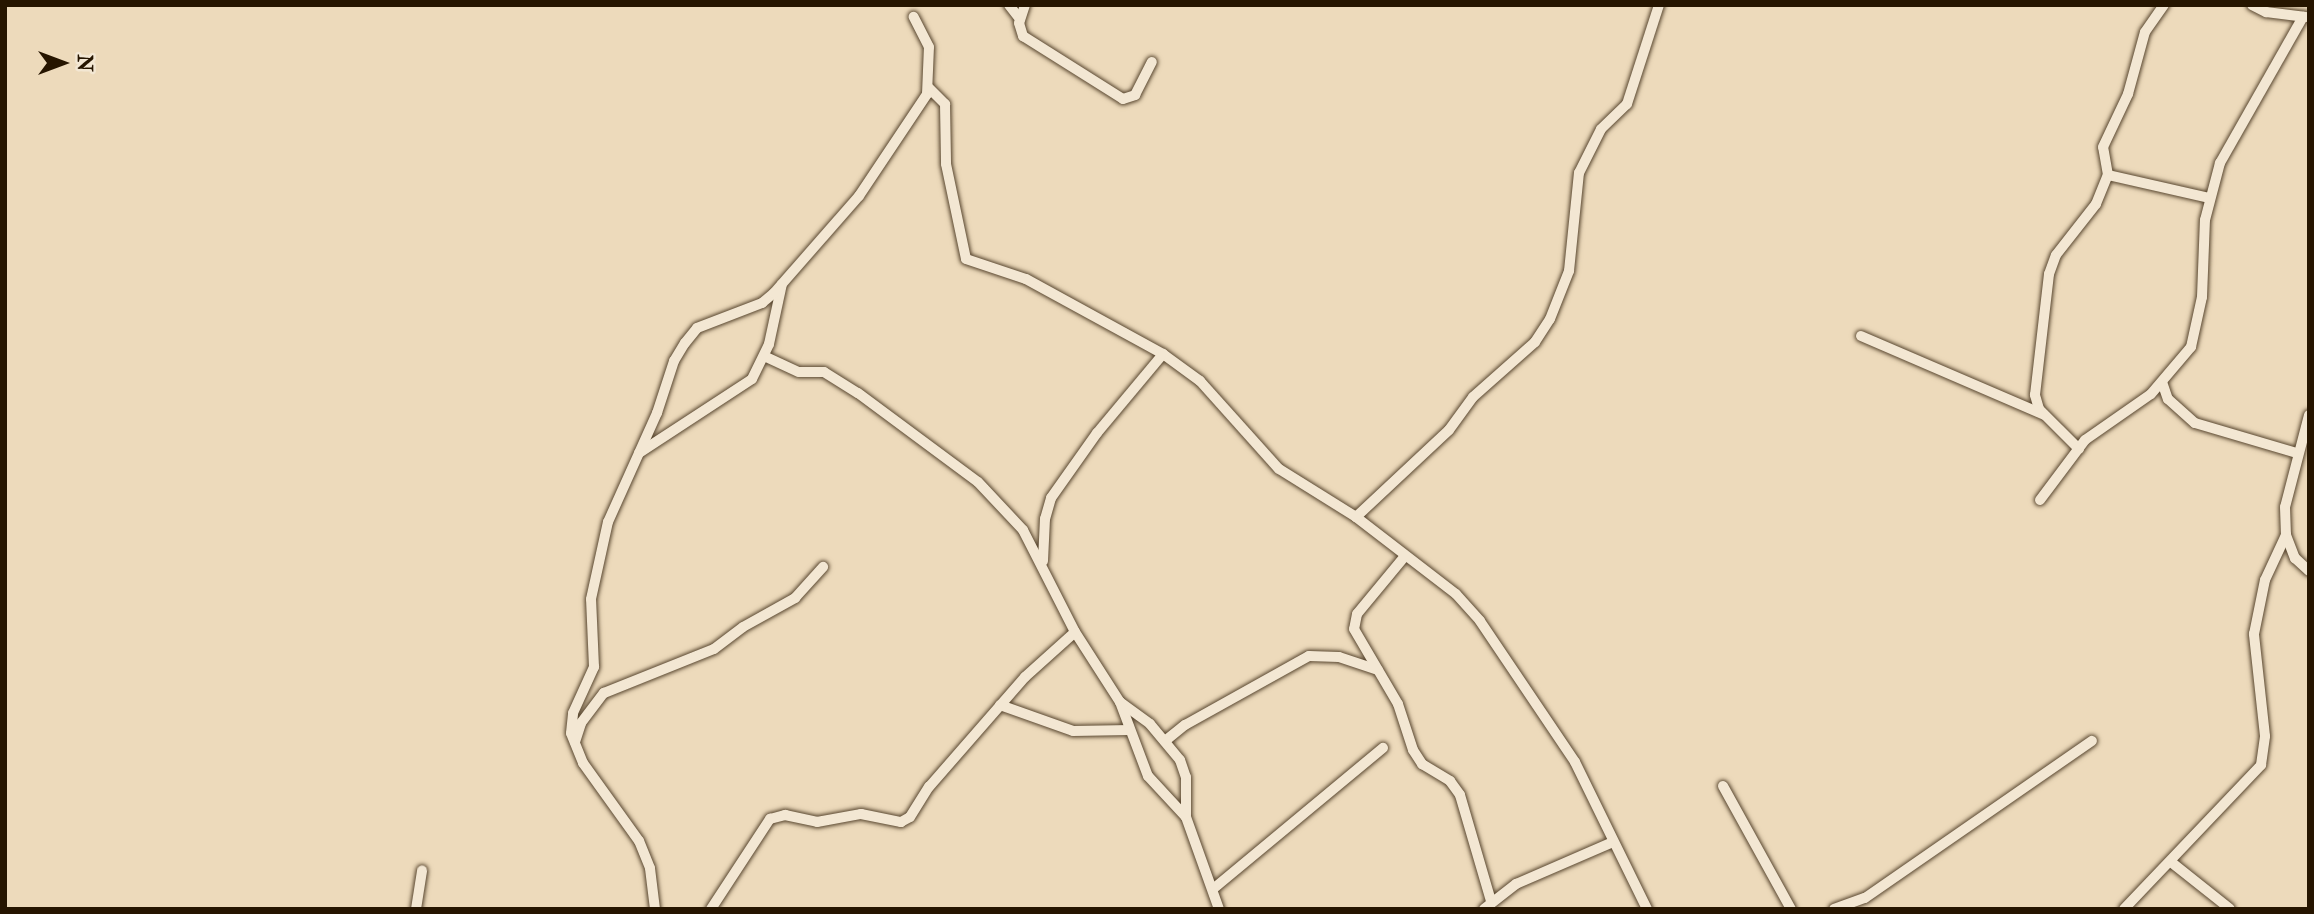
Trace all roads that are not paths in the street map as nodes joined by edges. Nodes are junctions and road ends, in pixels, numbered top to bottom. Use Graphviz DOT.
graph roads {
  1 [pos="1009,5"];
  2 [pos="1025,5"];
  3 [pos="1659,5"];
  4 [pos="2164,5"];
  5 [pos="2252,5"];
  6 [pos="914,17"];
  7 [pos="2306,17"];
  8 [pos="1020,19"];
  9 [pos="1152,62"];
  10 [pos="929,88"];
  11 [pos="2108,174"];
  12 [pos="2209,198"];
  13 [pos="783,282"];
  14 [pos="1861,336"];
  15 [pos="1163,354"];
  16 [pos="764,356"];
  17 [pos="2162,382"];
  18 [pos="2309,415"];
  19 [pos="2045,416"];
  20 [pos="2079,449"];
  21 [pos="2297,453"];
  22 [pos="637,455"];
  23 [pos="2040,500"];
  24 [pos="1356,517"];
  25 [pos="2286,535"];
  26 [pos="1405,556"];
  27 [pos="1043,561"];
  28 [pos="823,567"];
  29 [pos="2309,571"];
  30 [pos="1075,632"];
  31 [pos="1380,671"];
  32 [pos="1121,702"];
  33 [pos="1000,705"];
  34 [pos="1130,730"];
  35 [pos="1165,741"];
  36 [pos="2092,741"];
  37 [pos="574,745"];
  38 [pos="1383,748"];
  39 [pos="1723,786"];
  40 [pos="1186,817"];
  41 [pos="1613,842"];
  42 [pos="2171,862"];
  43 [pos="422,870"];
  44 [pos="1213,889"];
  45 [pos="1865,898"];
  46 [pos="1488,905"];
  47 [pos="416,909"];
  48 [pos="655,909"];
  49 [pos="711,909"];
  50 [pos="1219,909"];
  51 [pos="1647,909"];
  52 [pos="1791,909"];
  53 [pos="1834,909"];
  54 [pos="1874,909"];
  55 [pos="2124,909"];
  56 [pos="2230,909"];
  1 -- 8 [label="street"];
  2 -- 8 [label="street"];
  3 -- 24 [label="street"];
  4 -- 11 [label="street"];
  5 -- 7 [label="street"];
  6 -- 10 [label="street"];
  7 -- 12 [label="street"];
  8 -- 9 [label="street"];
  10 -- 13 [label="street"];
  10 -- 15 [label="street"];
  11 -- 12 [label="street"];
  11 -- 19 [label="street"];
  12 -- 17 [label="street"];
  13 -- 16 [label="street"];
  13 -- 22 [label="street"];
  14 -- 19 [label="street"];
  15 -- 24 [label="street"];
  15 -- 27 [label="street"];
  16 -- 22 [label="street"];
  16 -- 27 [label="street"];
  17 -- 20 [label="street"];
  17 -- 21 [label="street"];
  18 -- 21 [label="street"];
  19 -- 20 [label="street"];
  20 -- 23 [label="street"];
  21 -- 25 [label="street"];
  22 -- 37 [label="street"];
  24 -- 26 [label="street"];
  25 -- 29 [label="street"];
  25 -- 42 [label="street"];
  26 -- 31 [label="street"];
  26 -- 41 [label="street"];
  27 -- 30 [label="street"];
  28 -- 37 [label="street"];
  30 -- 32 [label="street"];
  30 -- 33 [label="street"];
  31 -- 35 [label="street"];
  31 -- 46 [label="street"];
  32 -- 34 [label="street"];
  32 -- 35 [label="street"];
  33 -- 34 [label="street"];
  33 -- 49 [label="street"];
  34 -- 40 [label="street"];
  35 -- 40 [label="street"];
  36 -- 45 [label="street"];
  37 -- 48 [label="street"];
  38 -- 44 [label="street"];
  39 -- 52 [label="street"];
  40 -- 44 [label="street"];
  41 -- 46 [label="street"];
  41 -- 51 [label="street"];
  42 -- 55 [label="street"];
  42 -- 56 [label="street"];
  43 -- 47 [label="street"];
  44 -- 50 [label="street"];
  45 -- 53 [label="street"];
  45 -- 54 [label="street"];
}
